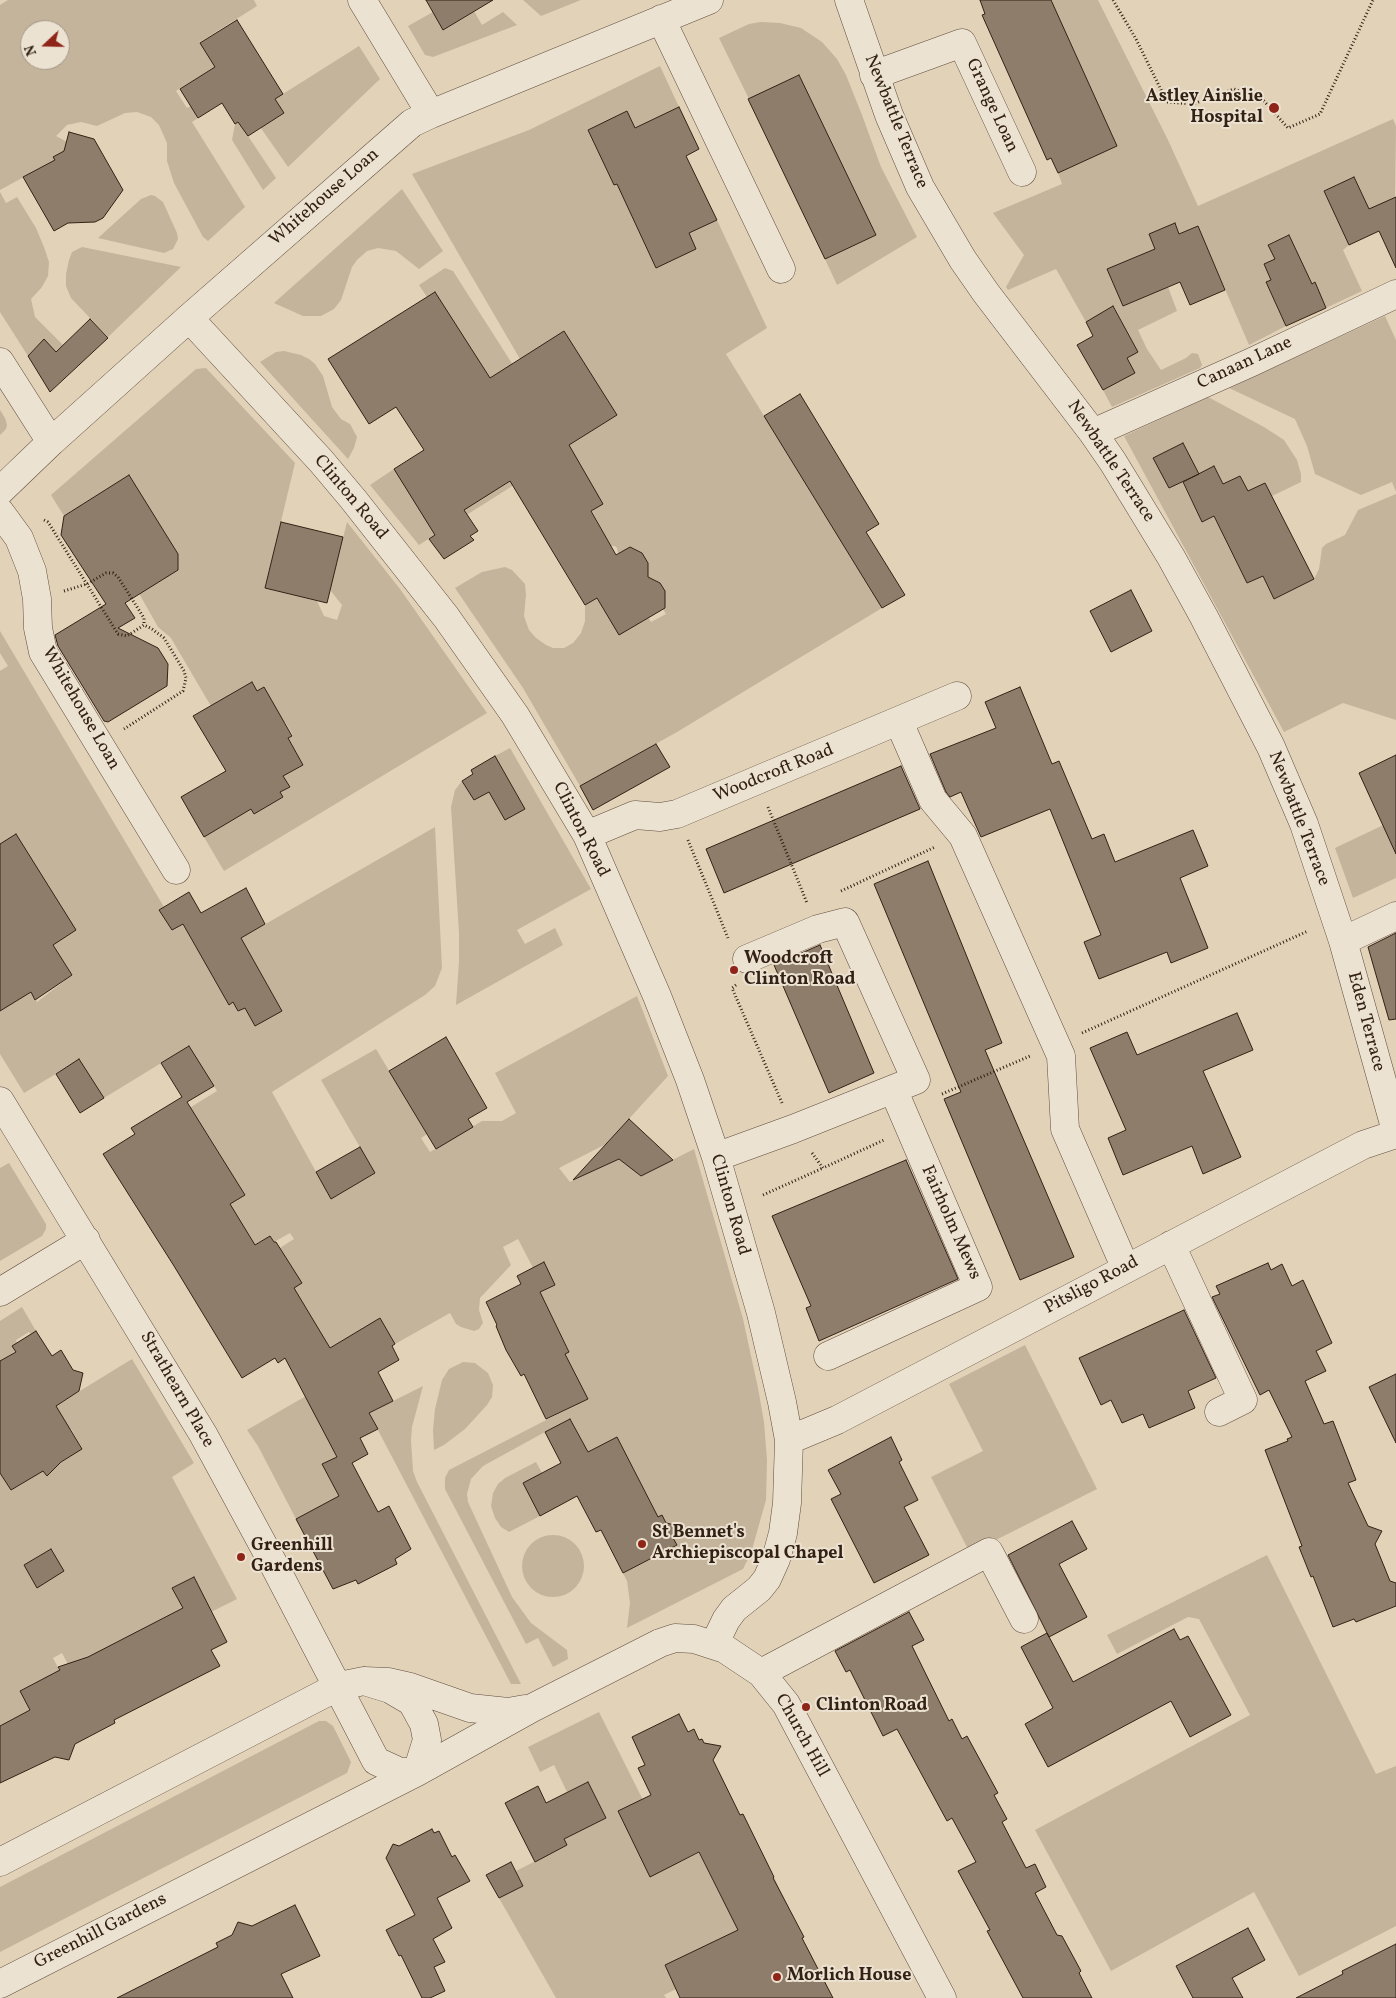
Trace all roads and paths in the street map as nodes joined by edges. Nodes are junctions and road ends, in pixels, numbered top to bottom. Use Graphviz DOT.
graph roads {
  1 [pos="362,0"];
  2 [pos="709,0"];
  3 [pos="849,0"];
  4 [pos="1113,0"];
  5 [pos="1373,0"];
  6 [pos="661,19"];
  7 [pos="874,75"];
  8 [pos="431,114"];
  9 [pos="1022,172"];
  10 [pos="780,269"];
  11 [pos="1396,294"];
  12 [pos="188,318"];
  13 [pos="0,362"];
  14 [pos="1093,433"];
  15 [pos="52,442"];
  16 [pos="0,491"];
  17 [pos="4,517"];
  18 [pos="87,584"];
  19 [pos="37,599"];
  20 [pos="144,625"];
  21 [pos="958,696"];
  22 [pos="899,722"];
  23 [pos="100,744"];
  24 [pos="758,781"];
  25 [pos="677,814"];
  26 [pos="587,835"];
  27 [pos="963,836"];
  28 [pos="176,870"];
  29 [pos="1396,916"];
  30 [pos="845,922"];
  31 [pos="818,929"];
  32 [pos="1339,930"];
  33 [pos="747,959"];
  34 [pos="1213,974"];
  35 [pos="893,1089"];
  36 [pos="0,1101"];
  37 [pos="909,1128"];
  38 [pos="793,1129"];
  39 [pos="1396,1133"];
  40 [pos="716,1157"];
  41 [pos="823,1168"];
  42 [pos="763,1196"];
  43 [pos="86,1240"];
  44 [pos="1171,1245"];
  45 [pos="1126,1269"];
  46 [pos="0,1292"];
  47 [pos="828,1356"];
  48 [pos="1219,1412"];
  49 [pos="789,1440"];
  50 [pos="1024,1619"];
  51 [pos="714,1645"];
  52 [pos="761,1673"];
  53 [pos="352,1684"];
  54 [pos="532,1708"];
  55 [pos="417,1772"];
  56 [pos="0,1862"];
  57 [pos="0,1984"];
  58 [pos="942,1998"];
  1 -- 8 [label="street"];
  2 -- 6 [label="street, Whitehouse Loan"];
  3 -- 7 [label="street, Newbattle Terrace"];
  4 -- 5 [label="path"];
  6 -- 8 [label="street, Whitehouse Loan"];
  6 -- 10 [label="street"];
  7 -- 9 [label="street, Grange Loan"];
  7 -- 14 [label="street, Newbattle Terrace"];
  8 -- 12 [label="street, Whitehouse Loan"];
  11 -- 14 [label="street, Canaan Lane"];
  12 -- 15 [label="street, Whitehouse Loan"];
  12 -- 26 [label="street, Clinton Road"];
  13 -- 15 [label="street"];
  14 -- 32 [label="street, Newbattle Terrace"];
  15 -- 16 [label="street, Whitehouse Loan"];
  17 -- 18 [label="path"];
  17 -- 19 [label="street, Whitehouse Loan"];
  18 -- 19 [label="path"];
  18 -- 20 [label="path"];
  18 -- 20 [label="path"];
  19 -- 23 [label="street, Whitehouse Loan"];
  20 -- 23 [label="path"];
  21 -- 22 [label="street, Woodcroft Road"];
  22 -- 24 [label="street, Woodcroft Road"];
  22 -- 27 [label="street"];
  23 -- 28 [label="street, Whitehouse Loan"];
  24 -- 25 [label="street, Woodcroft Road"];
  24 -- 31 [label="path"];
  25 -- 26 [label="street, Woodcroft Road"];
  25 -- 33 [label="path"];
  26 -- 40 [label="street, Clinton Road"];
  27 -- 30 [label="path"];
  27 -- 45 [label="street"];
  29 -- 32 [label="street"];
  30 -- 31 [label="street"];
  30 -- 35 [label="street"];
  31 -- 33 [label="street"];
  32 -- 34 [label="path"];
  32 -- 39 [label="street, Eden Terrace"];
  33 -- 38 [label="path"];
  35 -- 37 [label="street, Fairholm Mews"];
  35 -- 38 [label="street"];
  36 -- 43 [label="street, Strathearn Place"];
  37 -- 41 [label="path"];
  37 -- 47 [label="street, Fairholm Mews"];
  38 -- 40 [label="street"];
  38 -- 41 [label="path"];
  39 -- 44 [label="street, Pitsligo Road"];
  40 -- 49 [label="street, Clinton Road"];
  41 -- 42 [label="path"];
  43 -- 46 [label="street"];
  43 -- 53 [label="street, Strathearn Place"];
  44 -- 45 [label="street, Pitsligo Road"];
  44 -- 48 [label="street"];
  45 -- 49 [label="street, Pitsligo Road"];
  49 -- 51 [label="street"];
  50 -- 52 [label="street"];
  51 -- 52 [label="street, Church Hill"];
  51 -- 54 [label="street, Greenhill Gardens"];
  52 -- 58 [label="street, Church Hill"];
  53 -- 54 [label="street, Greenhill Gardens"];
  53 -- 55 [label="street"];
  53 -- 55 [label="street"];
  53 -- 56 [label="street"];
  54 -- 55 [label="street, Greenhill Gardens"];
  55 -- 57 [label="street, Greenhill Gardens"];
}
